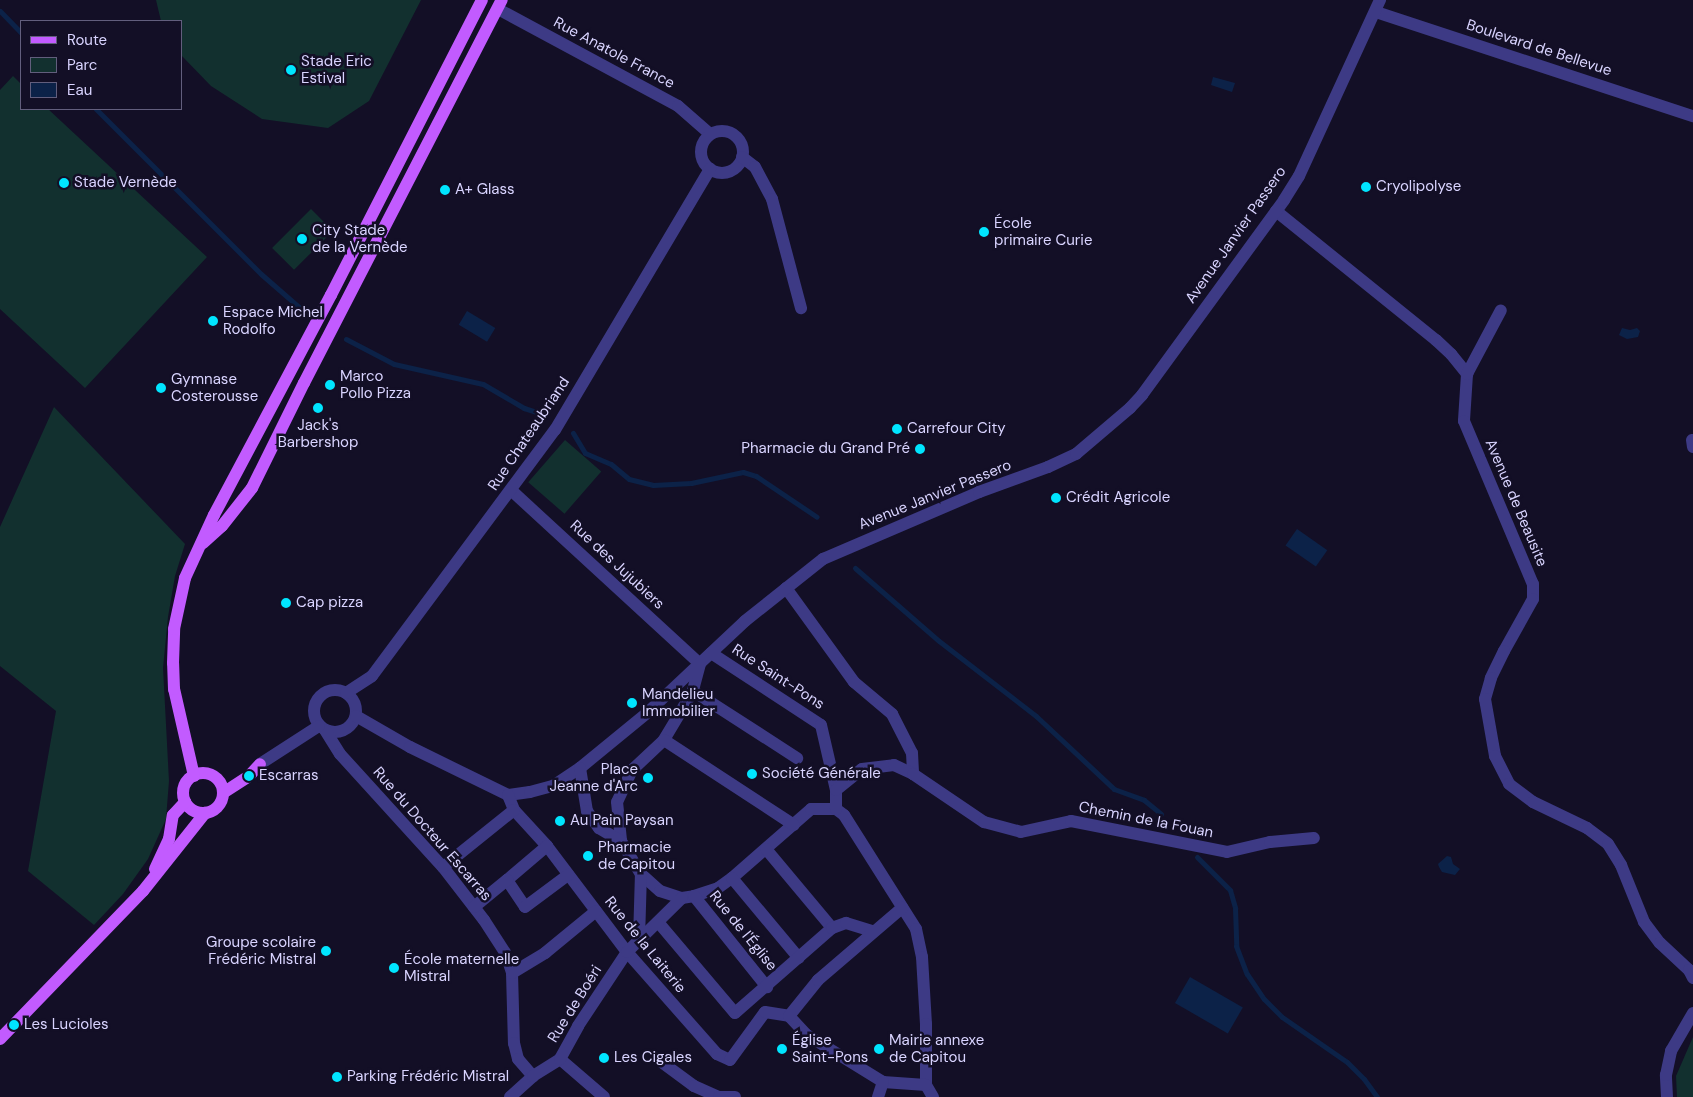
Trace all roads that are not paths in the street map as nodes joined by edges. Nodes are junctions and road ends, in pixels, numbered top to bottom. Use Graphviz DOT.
graph roads {
  1 [pos="482,0"];
  2 [pos="500,4"];
  3 [pos="1378,6"];
  4 [pos="1693,116"];
  5 [pos="709,133"];
  6 [pos="742,157"];
  7 [pos="710,170"];
  8 [pos="1276,212"];
  9 [pos="801,308"];
  10 [pos="1501,310"];
  11 [pos="1467,374"];
  12 [pos="512,490"];
  13 [pos="200,545"];
  14 [pos="786,588"];
  15 [pos="711,653"];
  16 [pos="700,664"];
  17 [pos="693,691"];
  18 [pos="346,693"];
  19 [pos="356,716"];
  20 [pos="322,728"];
  21 [pos="664,740"];
  22 [pos="797,758"];
  23 [pos="260,764"];
  24 [pos="580,768"];
  25 [pos="912,774"];
  26 [pos="194,776"];
  27 [pos="836,790"];
  28 [pos="223,792"];
  29 [pos="508,794"];
  30 [pos="185,802"];
  31 [pos="836,809"];
  32 [pos="514,810"];
  33 [pos="206,814"];
  34 [pos="794,825"];
  35 [pos="1314,838"];
  36 [pos="622,841"];
  37 [pos="546,846"];
  38 [pos="766,849"];
  39 [pos="443,867"];
  40 [pos="641,874"];
  41 [pos="568,875"];
  42 [pos="732,878"];
  43 [pos="507,880"];
  44 [pos="143,891"];
  45 [pos="688,897"];
  46 [pos="474,907"];
  47 [pos="902,908"];
  48 [pos="596,911"];
  49 [pos="658,922"];
  50 [pos="832,928"];
  51 [pos="873,931"];
  52 [pos="639,940"];
  53 [pos="628,952"];
  54 [pos="799,958"];
  55 [pos="512,973"];
  56 [pos="1693,978"];
  57 [pos="767,987"];
  58 [pos="1693,1013"];
  59 [pos="789,1016"];
  60 [pos="0,1039"];
  61 [pos="656,1058"];
  62 [pos="560,1060"];
  63 [pos="533,1076"];
  64 [pos="883,1082"];
  65 [pos="926,1086"];
  66 [pos="510,1097"];
  67 [pos="604,1097"];
  68 [pos="735,1097"];
  69 [pos="878,1097"];
  70 [pos="933,1097"];
  71 [pos="1668,1097"];
  1 -- 13 [label="main road"];
  2 -- 5 [label="street, Rue Anatole France"];
  2 -- 13 [label="main road"];
  3 -- 4 [label="street, Boulevard de Bellevue"];
  3 -- 8 [label="street, Avenue Janvier Passero"];
  5 -- 6 [label="street"];
  5 -- 7 [label="street"];
  6 -- 7 [label="street"];
  6 -- 9 [label="street"];
  7 -- 12 [label="street, Rue Chateaubriand"];
  8 -- 11 [label="street"];
  8 -- 14 [label="street, Avenue Janvier Passero"];
  10 -- 11 [label="street"];
  11 -- 56 [label="street, Avenue de Beausite"];
  12 -- 16 [label="street, Rue des Jujubiers"];
  12 -- 18 [label="street, Rue Chateaubriand"];
  13 -- 26 [label="main road"];
  14 -- 15 [label="street, Avenue Janvier Passero"];
  14 -- 25 [label="street"];
  15 -- 16 [label="street, Avenue Janvier Passero"];
  15 -- 27 [label="street, Rue Saint-Pons"];
  16 -- 17 [label="street"];
  16 -- 24 [label="street, Avenue Janvier Passero"];
  17 -- 21 [label="street"];
  17 -- 22 [label="street"];
  18 -- 19 [label="street"];
  18 -- 20 [label="street"];
  19 -- 20 [label="street"];
  19 -- 29 [label="street"];
  20 -- 23 [label="street"];
  20 -- 39 [label="street, Rue du Docteur Escarras"];
  21 -- 34 [label="street"];
  21 -- 36 [label="street"];
  23 -- 28 [label="main road"];
  24 -- 29 [label="street, Avenue Janvier Passero"];
  24 -- 36 [label="street"];
  25 -- 27 [label="street, Chemin de la Fouan"];
  25 -- 35 [label="street, Chemin de la Fouan"];
  26 -- 28 [label="main road"];
  26 -- 30 [label="main road"];
  27 -- 31 [label="street"];
  28 -- 33 [label="main road"];
  29 -- 32 [label="street, Rue de la Laiterie"];
  30 -- 33 [label="main road"];
  30 -- 44 [label="main road"];
  31 -- 34 [label="street"];
  31 -- 47 [label="street"];
  32 -- 37 [label="street, Rue de la Laiterie"];
  32 -- 39 [label="street"];
  33 -- 44 [label="main road"];
  34 -- 38 [label="street"];
  36 -- 40 [label="street"];
  37 -- 41 [label="street, Rue de la Laiterie"];
  37 -- 43 [label="street"];
  38 -- 42 [label="street"];
  38 -- 50 [label="street"];
  39 -- 46 [label="street, Rue du Docteur Escarras"];
  40 -- 45 [label="street"];
  40 -- 52 [label="street"];
  41 -- 43 [label="street"];
  41 -- 48 [label="street, Rue de la Laiterie"];
  42 -- 45 [label="street"];
  42 -- 54 [label="street"];
  43 -- 46 [label="street"];
  44 -- 60 [label="main road"];
  45 -- 49 [label="street, Rue de Boéri"];
  45 -- 57 [label="street, Rue de l'Église"];
  46 -- 55 [label="street, Rue du Docteur Escarras"];
  47 -- 51 [label="street"];
  47 -- 65 [label="street"];
  48 -- 53 [label="street, Rue de la Laiterie"];
  48 -- 55 [label="street"];
  49 -- 52 [label="street, Rue de Boéri"];
  49 -- 57 [label="street"];
  50 -- 51 [label="street"];
  50 -- 54 [label="street"];
  51 -- 59 [label="street"];
  52 -- 53 [label="street, Rue de Boéri"];
  53 -- 59 [label="street, Rue de la Laiterie"];
  53 -- 62 [label="street, Rue de Boéri"];
  54 -- 57 [label="street"];
  55 -- 63 [label="street, Rue du Docteur Escarras"];
  58 -- 71 [label="street"];
  59 -- 64 [label="street"];
  61 -- 68 [label="street"];
  62 -- 63 [label="street, Rue de Boéri"];
  62 -- 67 [label="street"];
  63 -- 66 [label="street, Rue de Boéri"];
  64 -- 65 [label="street"];
  64 -- 69 [label="street"];
  65 -- 70 [label="street"];
}
